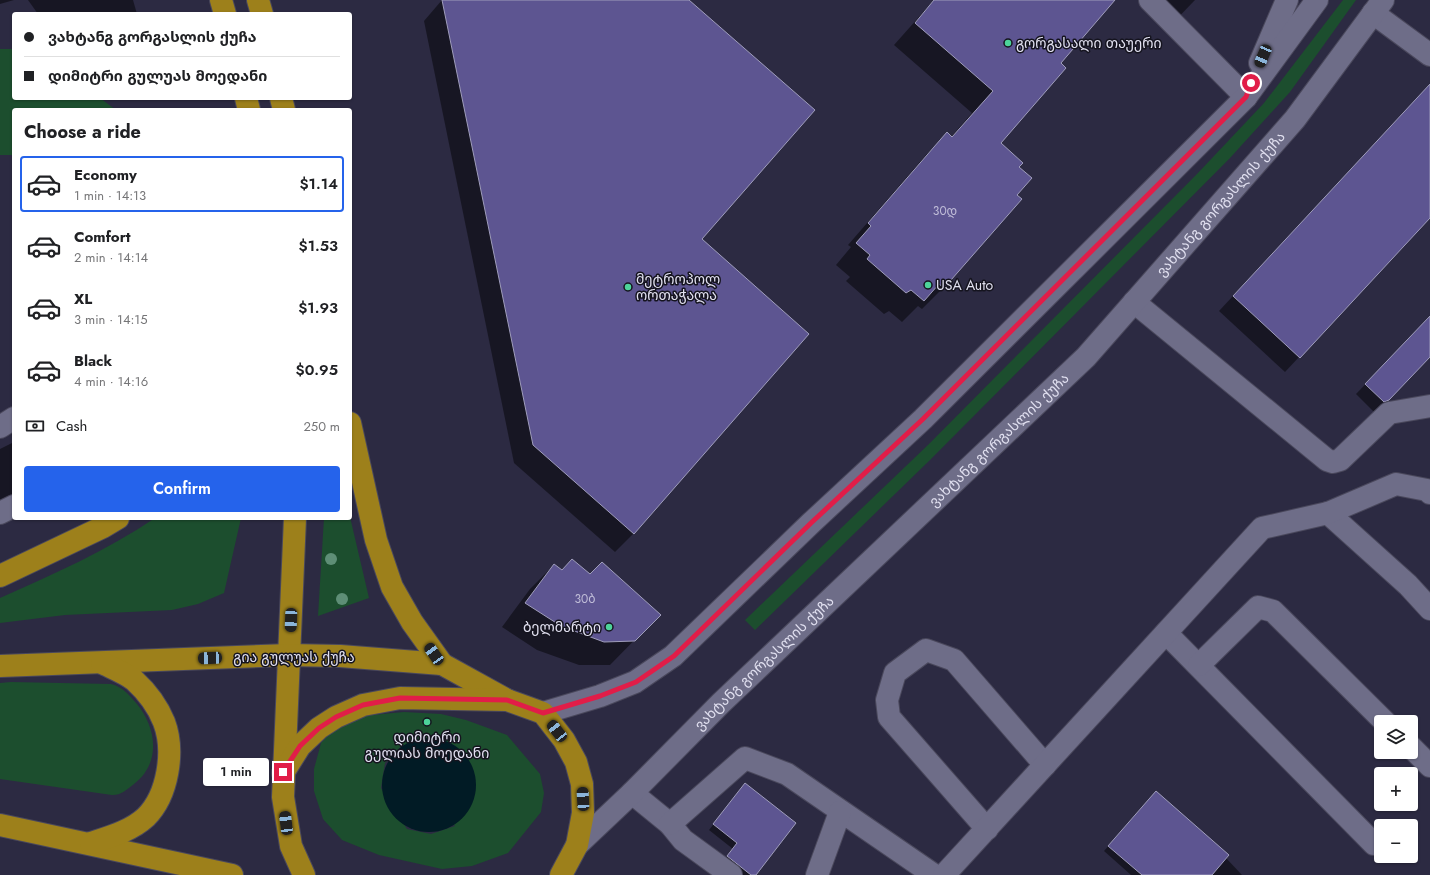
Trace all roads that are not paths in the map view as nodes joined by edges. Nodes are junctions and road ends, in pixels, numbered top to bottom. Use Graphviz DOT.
graph roads {
  1 [pos="221,0"];
  2 [pos="258,0"];
  3 [pos="1150,0"];
  4 [pos="1287,0"];
  5 [pos="1317,0"];
  6 [pos="1378,6"];
  7 [pos="224,12"];
  8 [pos="261,12"];
  9 [pos="1430,55"];
  10 [pos="1246,97"];
  11 [pos="1134,302"];
  12 [pos="1430,406"];
  13 [pos="12,419"];
  14 [pos="0,427"];
  15 [pos="352,432"];
  16 [pos="1430,493"];
  17 [pos="12,507"];
  18 [pos="0,513"];
  19 [pos="1328,513"];
  20 [pos="114,520"];
  21 [pos="295,520"];
  22 [pos="0,576"];
  23 [pos="1430,609"];
  24 [pos="1166,633"];
  25 [pos="289,655"];
  26 [pos="100,662"];
  27 [pos="442,664"];
  28 [pos="1199,665"];
  29 [pos="0,666"];
  30 [pos="507,700"];
  31 [pos="543,713"];
  32 [pos="1378,715"];
  33 [pos="1418,754"];
  34 [pos="1045,765"];
  35 [pos="1430,766"];
  36 [pos="283,772"];
  37 [pos="632,793"];
  38 [pos="840,812"];
  39 [pos="670,824"];
  40 [pos="0,825"];
  41 [pos="987,828"];
  42 [pos="91,843"];
  43 [pos="1374,844"];
  44 [pos="577,845"];
  45 [pos="232,875"];
  46 [pos="304,875"];
  47 [pos="562,875"];
  48 [pos="731,875"];
  49 [pos="818,875"];
  50 [pos="934,875"];
  51 [pos="944,875"];
  1 -- 7 [label="highway"];
  2 -- 8 [label="highway"];
  3 -- 10 [label="street"];
  4 -- 10 [label="street"];
  5 -- 10 [label="street"];
  6 -- 9 [label="street"];
  6 -- 11 [label="street, ვახტანგ გორგასლის ქუჩა"];
  10 -- 31 [label="street"];
  11 -- 12 [label="street"];
  11 -- 37 [label="street, ვახტანგ გორგასლის ქუჩა"];
  13 -- 14 [label="street"];
  15 -- 27 [label="highway"];
  16 -- 19 [label="street"];
  17 -- 18 [label="street"];
  19 -- 23 [label="street"];
  19 -- 24 [label="street"];
  20 -- 22 [label="highway"];
  21 -- 25 [label="highway"];
  24 -- 28 [label="street"];
  24 -- 34 [label="street"];
  25 -- 26 [label="highway, გია გულუას ქუჩა"];
  25 -- 27 [label="highway, გია გულუას ქუჩა"];
  25 -- 36 [label="highway"];
  26 -- 29 [label="highway, გია გულუას ქუჩა"];
  26 -- 42 [label="highway"];
  27 -- 30 [label="highway, გია გულუას ქუჩა"];
  28 -- 32 [label="street"];
  28 -- 43 [label="street"];
  30 -- 31 [label="highway"];
  30 -- 36 [label="highway"];
  31 -- 44 [label="highway"];
  33 -- 35 [label="street"];
  34 -- 41 [label="street"];
  34 -- 41 [label="street"];
  36 -- 46 [label="highway"];
  37 -- 39 [label="street"];
  37 -- 44 [label="street, ვახტანგ გორგასლის ქუჩა"];
  38 -- 39 [label="street"];
  38 -- 49 [label="street"];
  38 -- 50 [label="street"];
  39 -- 48 [label="street"];
  40 -- 42 [label="highway"];
  41 -- 51 [label="street"];
  42 -- 45 [label="highway"];
  44 -- 47 [label="highway"];
}
